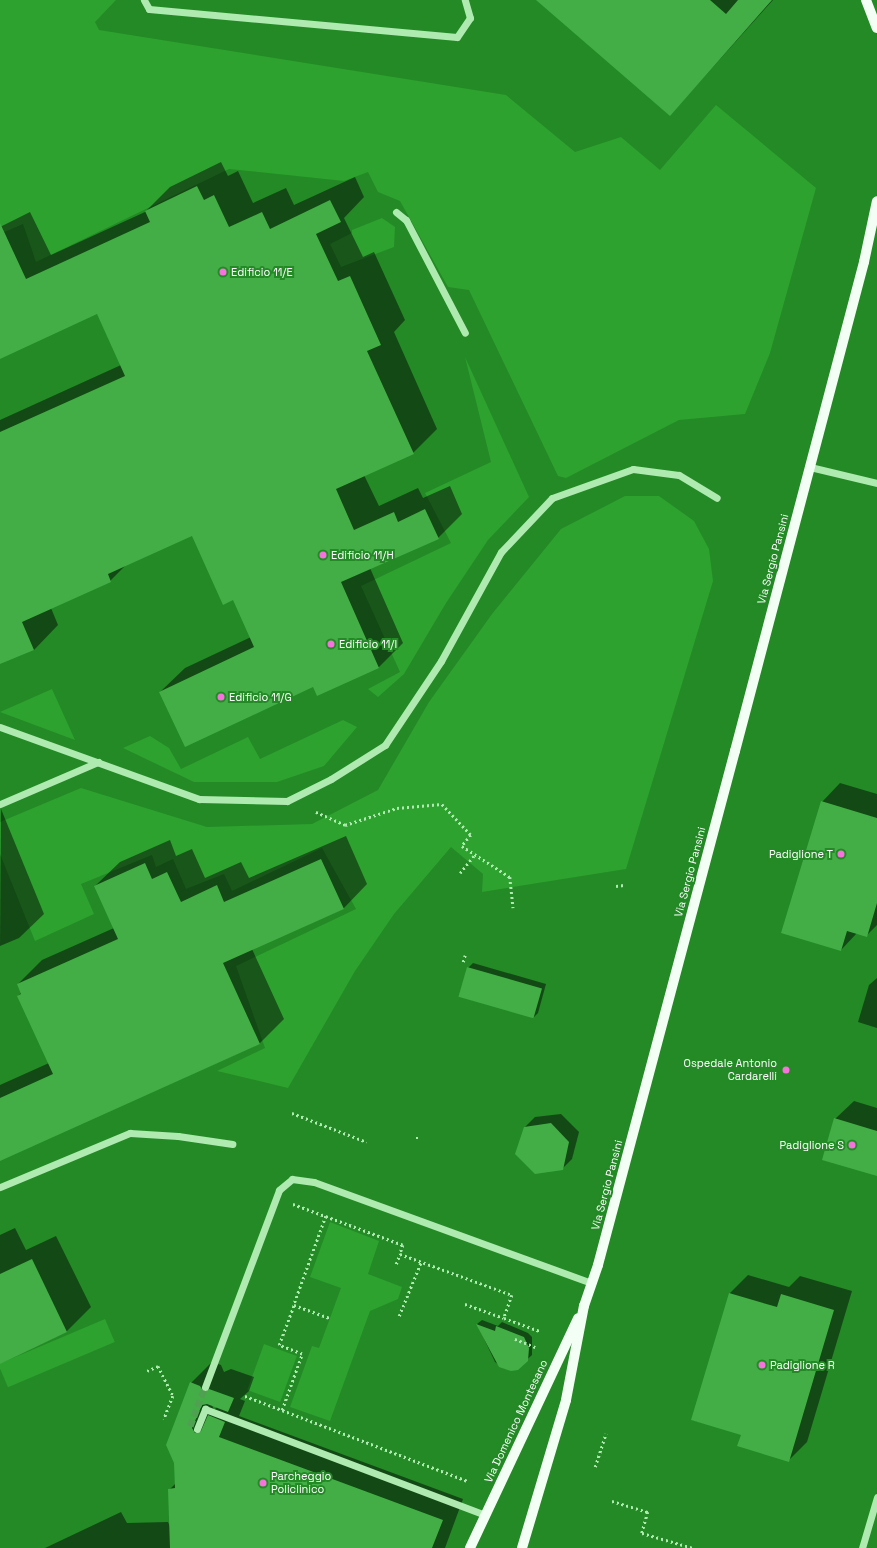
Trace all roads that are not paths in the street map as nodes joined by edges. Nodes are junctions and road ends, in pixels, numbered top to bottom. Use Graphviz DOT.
graph roads {
  1 [pos="144,0"];
  2 [pos="465,0"];
  3 [pos="866,0"];
  4 [pos="877,28"];
  5 [pos="877,201"];
  6 [pos="396,212"];
  7 [pos="465,333"];
  8 [pos="810,467"];
  9 [pos="877,483"];
  10 [pos="717,498"];
  11 [pos="0,727"];
  12 [pos="98,762"];
  13 [pos="0,804"];
  14 [pos="232,1144"];
  15 [pos="0,1187"];
  16 [pos="592,1283"];
  17 [pos="584,1306"];
  18 [pos="205,1387"];
  19 [pos="198,1429"];
  20 [pos="877,1497"];
  21 [pos="485,1516"];
  22 [pos="470,1548"];
  23 [pos="522,1548"];
  24 [pos="862,1548"];
  1 -- 2 [label="lane"];
  3 -- 4 [label="main road"];
  5 -- 8 [label="main road, Via Sergio Pansini"];
  6 -- 7 [label="lane"];
  8 -- 9 [label="lane"];
  8 -- 16 [label="main road, Via Sergio Pansini"];
  10 -- 12 [label="lane"];
  11 -- 12 [label="lane"];
  12 -- 13 [label="lane"];
  14 -- 15 [label="lane"];
  16 -- 17 [label="main road, Via Sergio Pansini"];
  16 -- 18 [label="lane"];
  17 -- 21 [label="main road, Via Domenico Montesano"];
  17 -- 23 [label="main road, Via Sergio Pansini"];
  19 -- 21 [label="lane"];
  20 -- 24 [label="lane"];
  21 -- 22 [label="main road, Via Domenico Montesano"];
}
